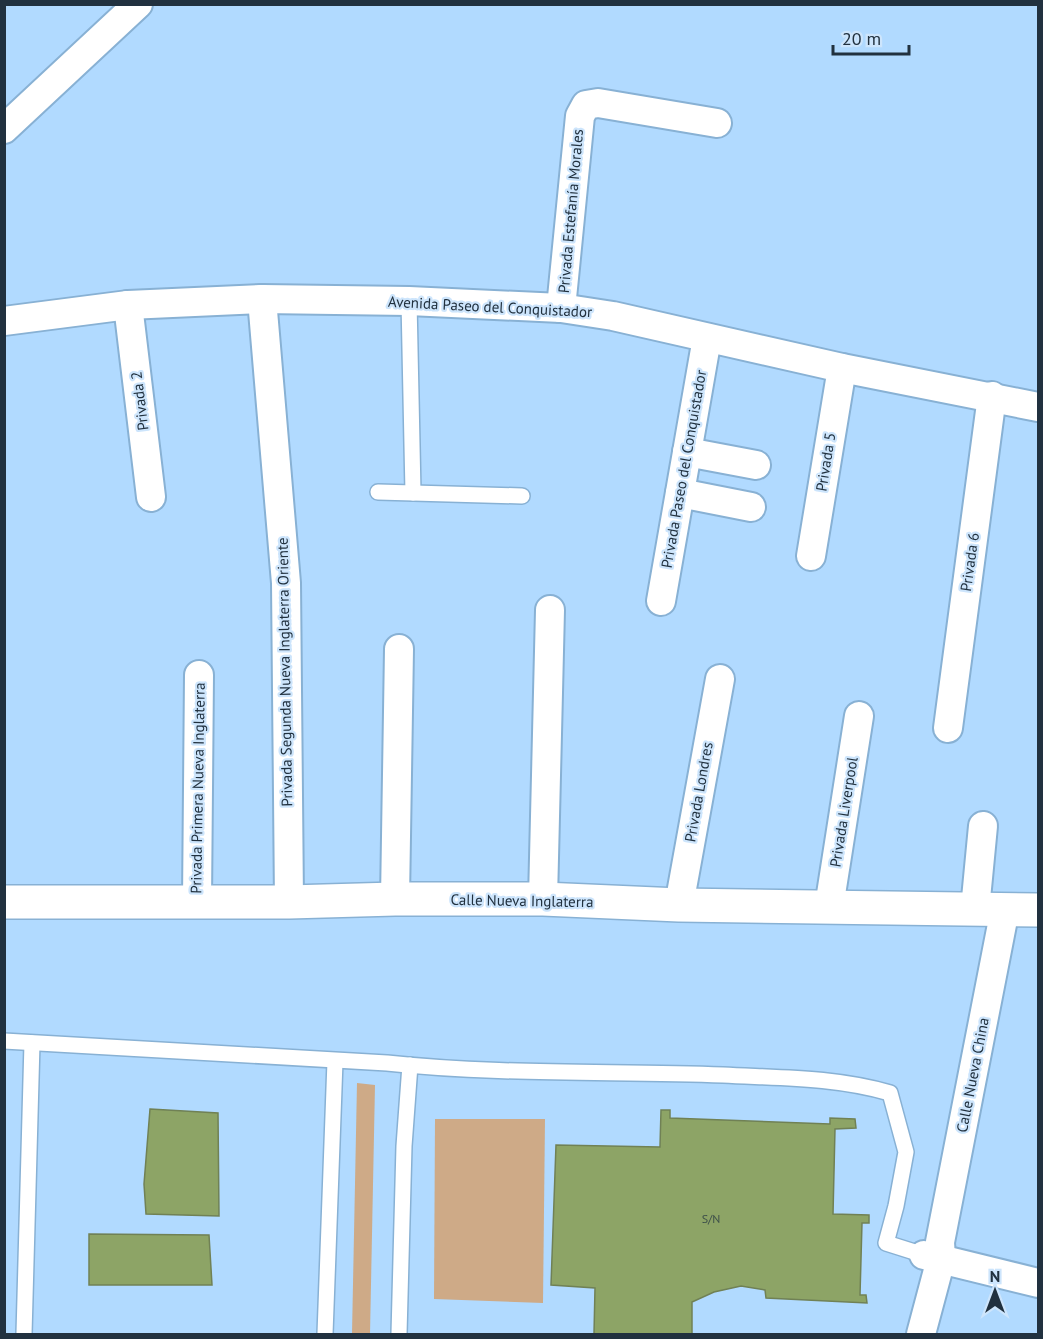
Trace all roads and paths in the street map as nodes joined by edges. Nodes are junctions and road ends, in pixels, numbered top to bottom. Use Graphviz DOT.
graph roads {
  1 [pos="138,4"];
  2 [pos="717,123"];
  3 [pos="4,129"];
  4 [pos="262,299"];
  5 [pos="409,301"];
  6 [pos="128,305"];
  7 [pos="561,308"];
  8 [pos="4,321"];
  9 [pos="707,338"];
  10 [pos="842,368"];
  11 [pos="992,396"];
  12 [pos="1038,407"];
  13 [pos="687,452"];
  14 [pos="756,465"];
  15 [pos="378,492"];
  16 [pos="413,493"];
  17 [pos="680,493"];
  18 [pos="522,496"];
  19 [pos="151,497"];
  20 [pos="751,507"];
  21 [pos="811,556"];
  22 [pos="661,601"];
  23 [pos="550,610"];
  24 [pos="399,648"];
  25 [pos="199,675"];
  26 [pos="720,679"];
  27 [pos="859,716"];
  28 [pos="948,728"];
  29 [pos="983,826"];
  30 [pos="395,899"];
  31 [pos="543,899"];
  32 [pos="197,901"];
  33 [pos="4,902"];
  34 [pos="289,902"];
  35 [pos="679,905"];
  36 [pos="829,907"];
  37 [pos="990,909"];
  38 [pos="1038,910"];
  39 [pos="4,1041"];
  40 [pos="32,1043"];
  41 [pos="335,1061"];
  42 [pos="411,1065"];
  43 [pos="935,1252"];
  44 [pos="1038,1283"];
  45 [pos="24,1335"];
  46 [pos="325,1335"];
  47 [pos="399,1335"];
  48 [pos="901,1335"];
  49 [pos="921,1335"];
  1 -- 3 [label="street"];
  2 -- 7 [label="street, Privada Estefanía Morales"];
  4 -- 5 [label="street, Avenida Paseo del Conquistador"];
  4 -- 6 [label="street, Avenida Paseo del Conquistador"];
  4 -- 34 [label="street, Privada Segunda Nueva Inglaterra Oriente"];
  5 -- 7 [label="street, Avenida Paseo del Conquistador"];
  5 -- 16 [label="lane"];
  6 -- 8 [label="street, Avenida Paseo del Conquistador"];
  6 -- 19 [label="street, Privada 2"];
  7 -- 9 [label="street, Avenida Paseo del Conquistador"];
  9 -- 10 [label="street, Avenida Paseo del Conquistador"];
  9 -- 13 [label="street, Privada Paseo del Conquistador"];
  10 -- 11 [label="street, Avenida Paseo del Conquistador"];
  10 -- 21 [label="street, Privada 5"];
  11 -- 12 [label="street, Avenida Paseo del Conquistador"];
  11 -- 28 [label="street, Privada 6"];
  13 -- 14 [label="street"];
  13 -- 17 [label="street, Privada Paseo del Conquistador"];
  15 -- 16 [label="lane"];
  16 -- 18 [label="lane"];
  17 -- 20 [label="street"];
  17 -- 22 [label="street, Privada Paseo del Conquistador"];
  23 -- 31 [label="street"];
  24 -- 30 [label="street"];
  25 -- 32 [label="street, Privada Primera Nueva Inglaterra"];
  26 -- 35 [label="street, Privada Londres"];
  27 -- 36 [label="street, Privada Liverpool"];
  29 -- 37 [label="street, Calle Nueva China"];
  30 -- 31 [label="street, Calle Nueva Inglaterra"];
  30 -- 34 [label="street, Calle Nueva Inglaterra"];
  31 -- 35 [label="street, Calle Nueva Inglaterra"];
  32 -- 33 [label="street, Calle Nueva Inglaterra"];
  32 -- 34 [label="street, Calle Nueva Inglaterra"];
  35 -- 36 [label="street, Calle Nueva Inglaterra"];
  36 -- 37 [label="street, Calle Nueva Inglaterra"];
  37 -- 38 [label="street, Calle Nueva Inglaterra"];
  37 -- 43 [label="street, Calle Nueva China"];
  39 -- 40 [label="lane"];
  40 -- 41 [label="lane"];
  40 -- 45 [label="lane"];
  41 -- 42 [label="lane"];
  41 -- 46 [label="lane"];
  42 -- 43 [label="lane"];
  42 -- 47 [label="lane"];
  43 -- 44 [label="street"];
  43 -- 48 [label="street, Calle Nueva China"];
  43 -- 49 [label="street, Calle Nueva China"];
}
